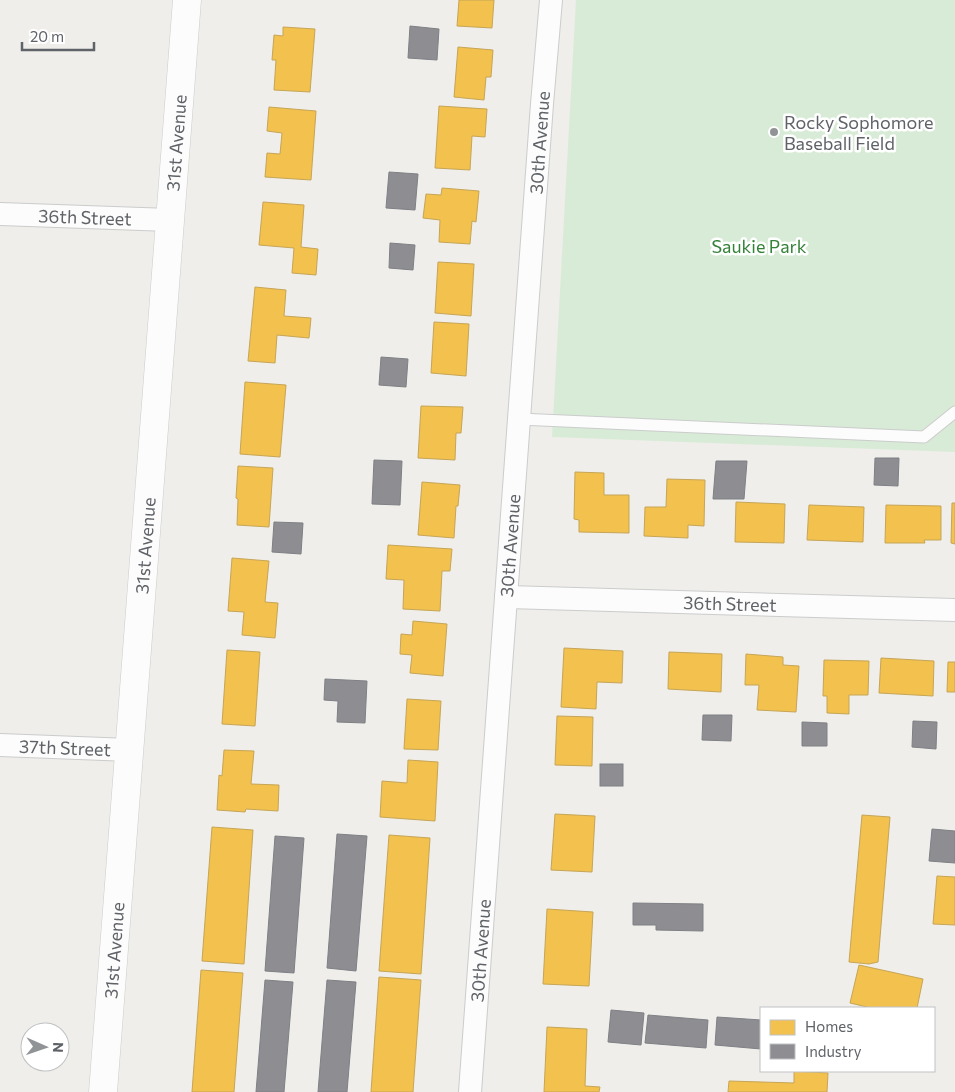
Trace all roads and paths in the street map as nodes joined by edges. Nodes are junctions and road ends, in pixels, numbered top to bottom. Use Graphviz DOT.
graph roads {
  1 [pos="187,0"];
  2 [pos="551,0"];
  3 [pos="0,214"];
  4 [pos="170,220"];
  5 [pos="955,412"];
  6 [pos="519,419"];
  7 [pos="506,596"];
  8 [pos="955,610"];
  9 [pos="0,745"];
  10 [pos="130,750"];
  11 [pos="103,1092"];
  12 [pos="470,1092"];
  1 -- 4 [label="street, 31st Avenue"];
  2 -- 6 [label="street, 30th Avenue"];
  3 -- 4 [label="street, 36th Street"];
  4 -- 10 [label="street, 31st Avenue"];
  5 -- 6 [label="lane"];
  6 -- 7 [label="street, 30th Avenue"];
  7 -- 8 [label="street, 36th Street"];
  7 -- 12 [label="street, 30th Avenue"];
  9 -- 10 [label="street, 37th Street"];
  10 -- 11 [label="street, 31st Avenue"];
}
